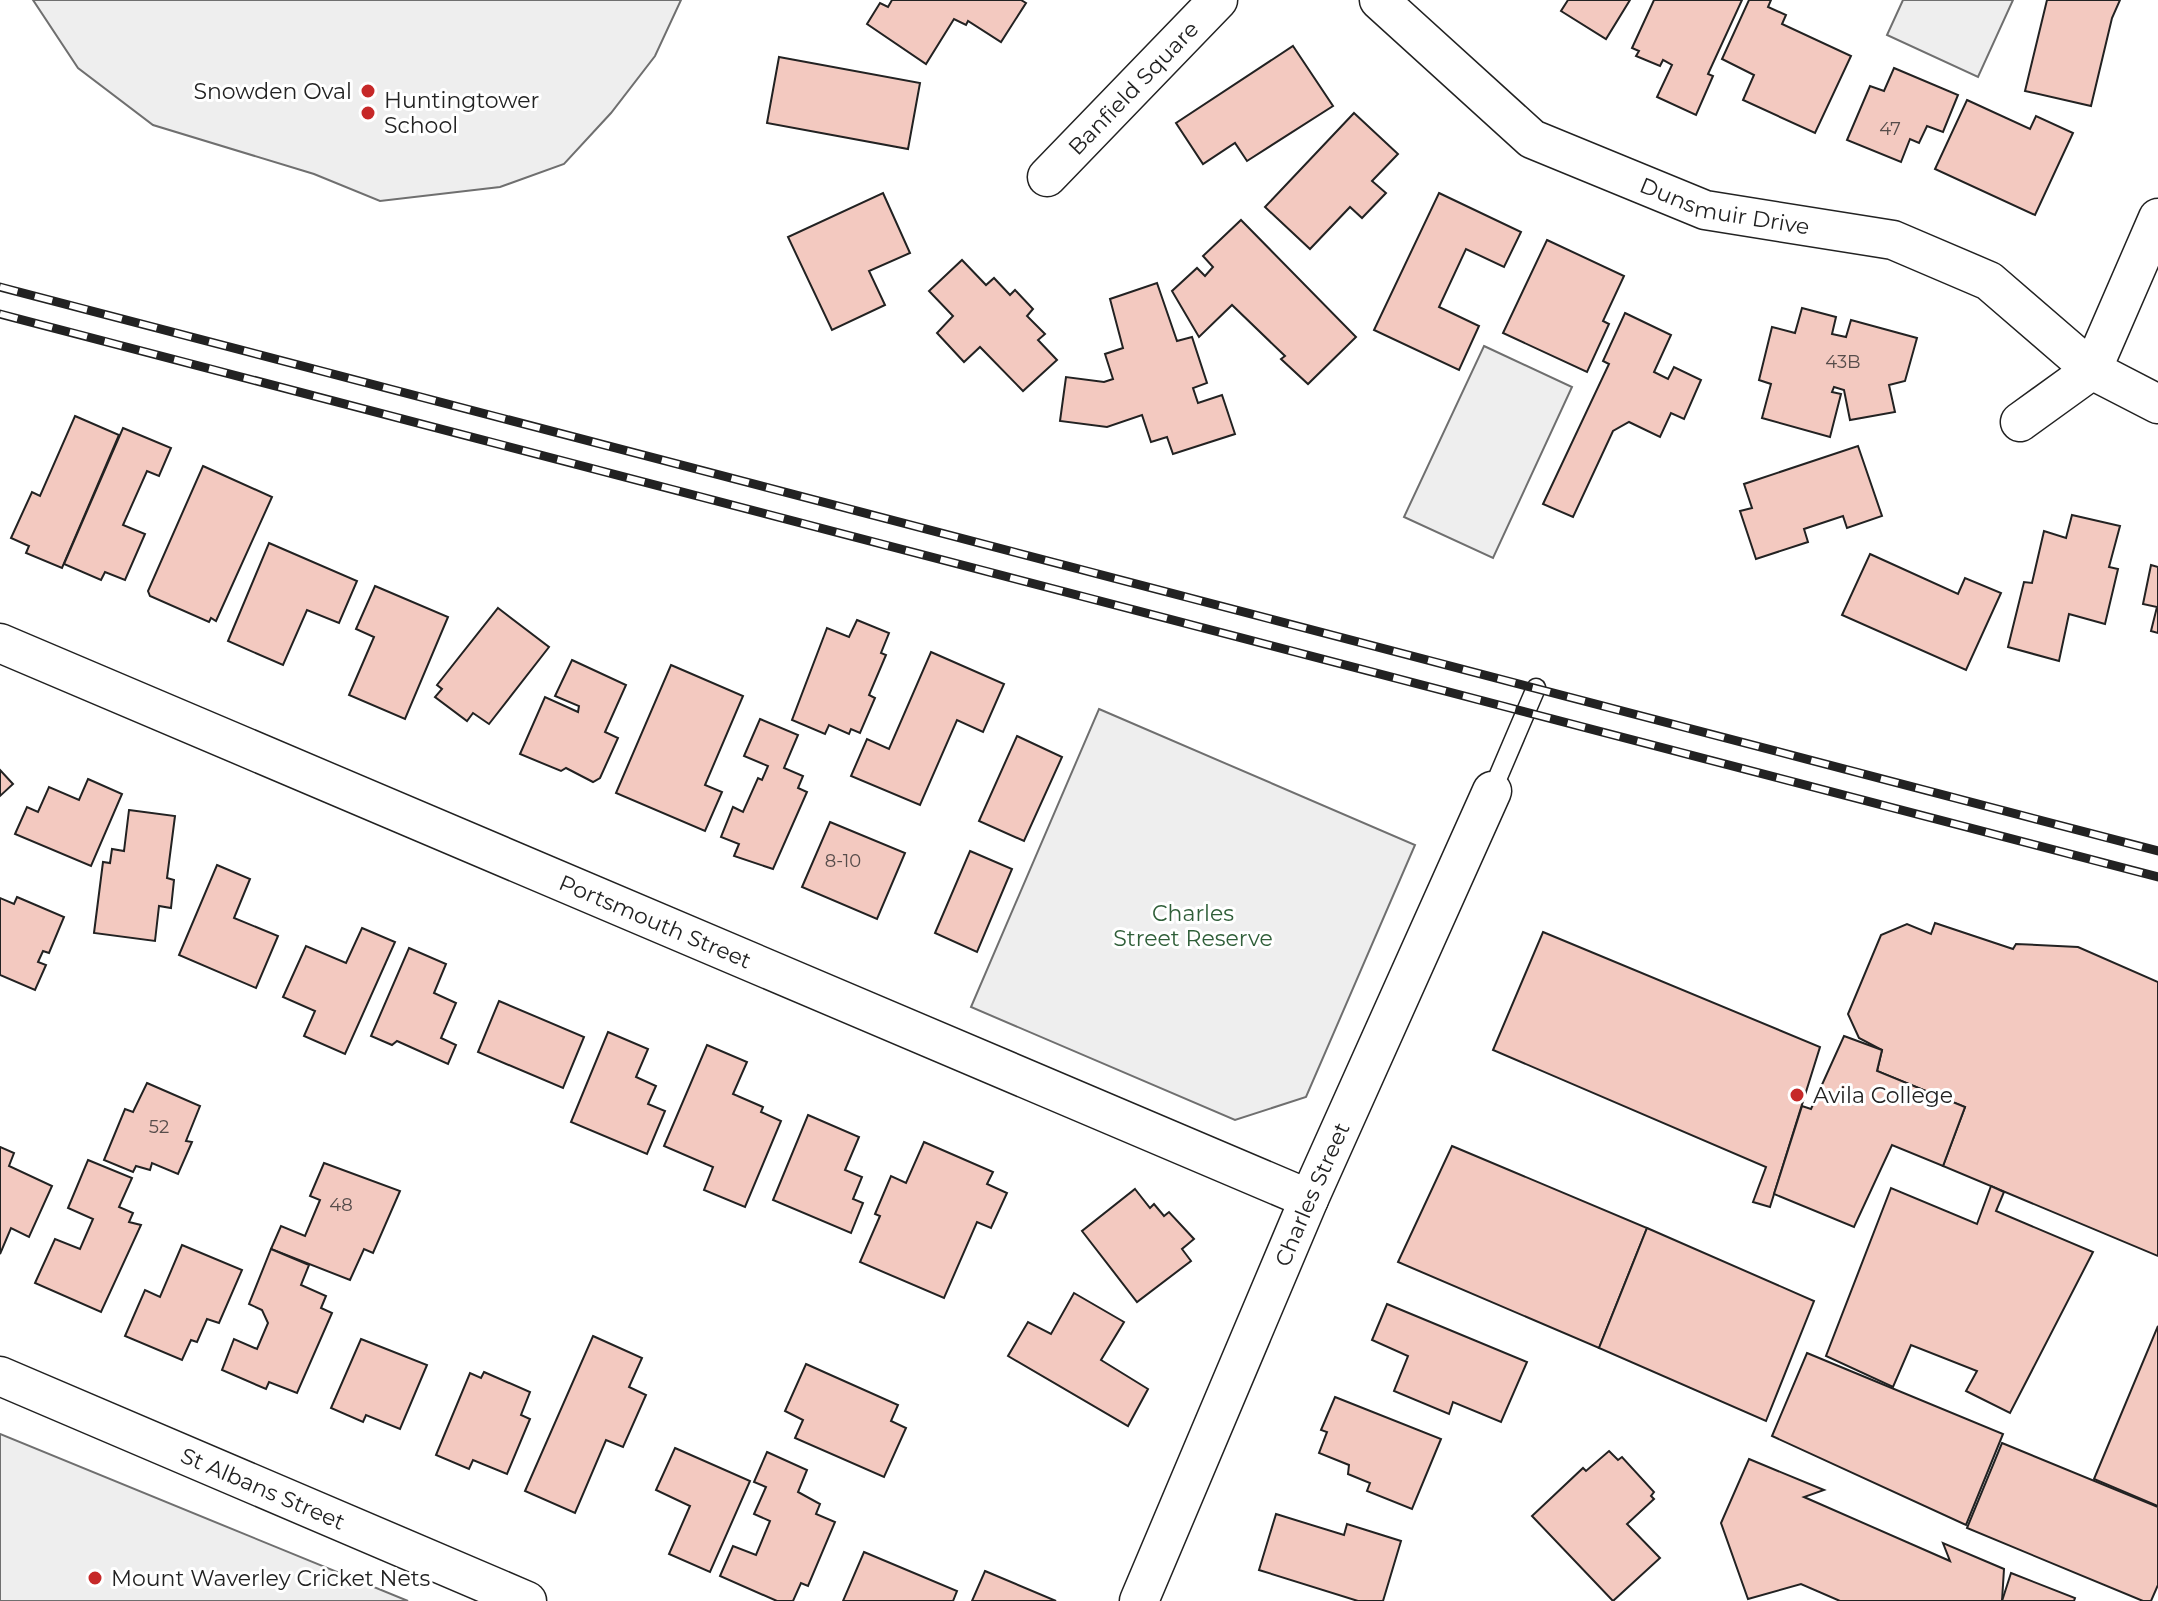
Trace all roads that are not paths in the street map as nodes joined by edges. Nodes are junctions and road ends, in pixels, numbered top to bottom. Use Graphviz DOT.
graph roads {
  1 [pos="1218,0"];
  2 [pos="1379,0"];
  3 [pos="1047,177"];
  4 [pos="2158,218"];
  5 [pos="2092,370"];
  6 [pos="2158,404"];
  7 [pos="2020,422"];
  8 [pos="0,643"];
  9 [pos="1536,688"];
  10 [pos="1492,791"];
  11 [pos="1309,1199"];
  12 [pos="0,1376"];
  13 [pos="527,1601"];
  14 [pos="1139,1601"];
  1 -- 3 [label="street, Banfield Square"];
  2 -- 5 [label="street, Dunsmuir Drive"];
  4 -- 5 [label="street"];
  5 -- 6 [label="street, Dunsmuir Drive"];
  5 -- 7 [label="street"];
  8 -- 11 [label="street, Portsmouth Street"];
  9 -- 10 [label="lane"];
  10 -- 11 [label="street, Charles Street"];
  11 -- 14 [label="street, Charles Street"];
  12 -- 13 [label="street, St Albans Street"];
}
